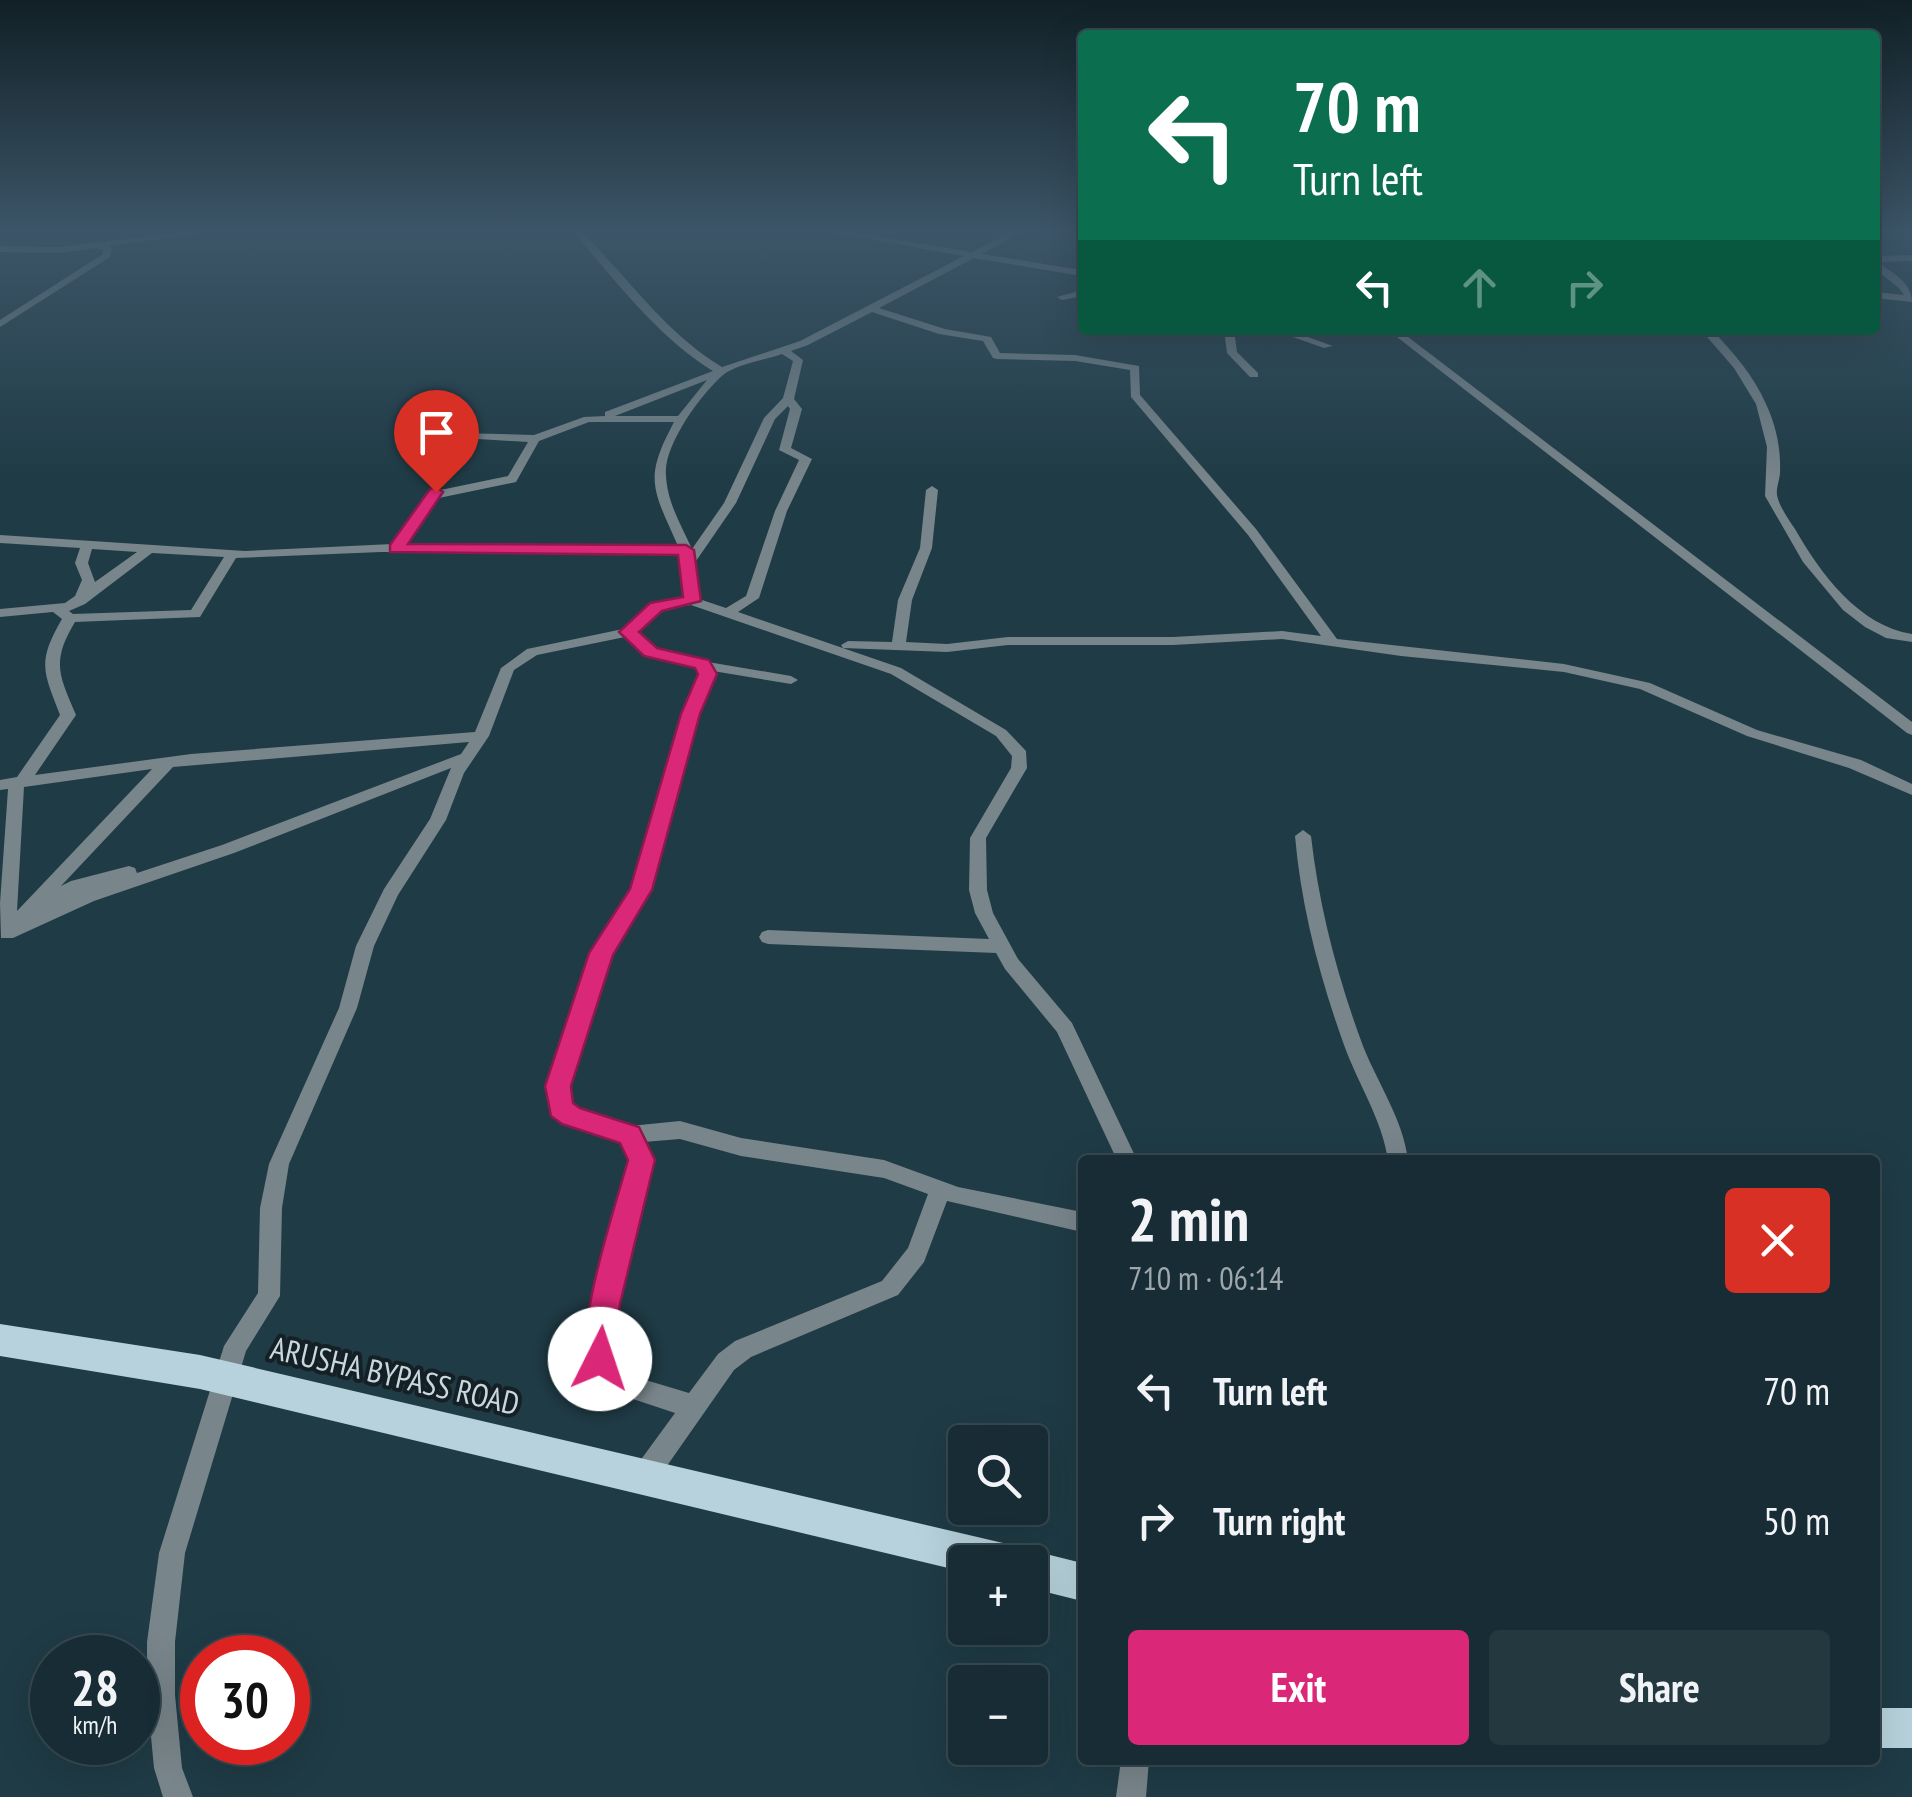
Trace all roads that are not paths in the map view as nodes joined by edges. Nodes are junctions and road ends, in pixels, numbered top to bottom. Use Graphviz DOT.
graph roads {
  1 [pos="655,314"];
  2 [pos="863,314"];
  3 [pos="888,314"];
  4 [pos="1230,335"];
  5 [pos="1294,335"];
  6 [pos="1398,335"];
  7 [pos="1711,335"];
  8 [pos="1328,346"];
  9 [pos="784,351"];
  10 [pos="720,372"];
  11 [pos="1254,376"];
  12 [pos="788,399"];
  13 [pos="602,417"];
  14 [pos="681,419"];
  15 [pos="462,434"];
  16 [pos="535,439"];
  17 [pos="932,490"];
  18 [pos="0,539"];
  19 [pos="88,545"];
  20 [pos="396,548"];
  21 [pos="149,549"];
  22 [pos="233,553"];
  23 [pos="686,558"];
  24 [pos="80,601"];
  25 [pos="692,601"];
  26 [pos="0,613"];
  27 [pos="64,614"];
  28 [pos="726,614"];
  29 [pos="628,632"];
  30 [pos="1912,638"];
  31 [pos="1332,640"];
  32 [pos="828,644"];
  33 [pos="898,646"];
  34 [pos="706,666"];
  35 [pos="791,680"];
  36 [pos="1912,730"];
  37 [pos="481,736"];
  38 [pos="463,758"];
  39 [pos="168,762"];
  40 [pos="13,783"];
  41 [pos="1912,790"];
  42 [pos="1303,836"];
  43 [pos="7,933"];
  44 [pos="768,938"];
  45 [pos="998,946"];
  46 [pos="630,1135"];
  47 [pos="1125,1155"];
  48 [pos="1397,1155"];
  49 [pos="940,1190"];
  50 [pos="1078,1221"];
  51 [pos="0,1340"];
  52 [pos="225,1378"];
  53 [pos="692,1406"];
  54 [pos="646,1474"];
  55 [pos="948,1548"];
  56 [pos="1048,1574"];
  57 [pos="1078,1581"];
  58 [pos="1880,1728"];
  59 [pos="1912,1728"];
  60 [pos="1134,1765"];
  61 [pos="178,1797"];
  62 [pos="1131,1797"];
  1 -- 10 [label="street"];
  2 -- 9 [label="street"];
  3 -- 31 [label="street"];
  4 -- 11 [label="street"];
  5 -- 8 [label="street"];
  6 -- 36 [label="street"];
  7 -- 30 [label="street"];
  9 -- 10 [label="street"];
  9 -- 12 [label="street"];
  10 -- 13 [label="street"];
  10 -- 14 [label="street"];
  12 -- 23 [label="street"];
  12 -- 28 [label="street"];
  13 -- 14 [label="street"];
  13 -- 16 [label="street"];
  14 -- 23 [label="street"];
  15 -- 16 [label="street"];
  16 -- 20 [label="street"];
  17 -- 33 [label="street"];
  18 -- 19 [label="street"];
  19 -- 21 [label="street"];
  19 -- 24 [label="street"];
  20 -- 22 [label="street"];
  20 -- 23 [label="street"];
  21 -- 22 [label="street"];
  21 -- 24 [label="street"];
  22 -- 27 [label="street"];
  23 -- 25 [label="street"];
  24 -- 27 [label="street"];
  25 -- 28 [label="street"];
  25 -- 29 [label="street"];
  26 -- 27 [label="street"];
  27 -- 40 [label="street"];
  28 -- 32 [label="street"];
  29 -- 34 [label="street"];
  29 -- 37 [label="street"];
  31 -- 33 [label="street"];
  31 -- 41 [label="street"];
  32 -- 33 [label="street"];
  32 -- 45 [label="street"];
  34 -- 35 [label="street"];
  34 -- 46 [label="street"];
  37 -- 38 [label="street"];
  37 -- 39 [label="street"];
  38 -- 43 [label="street"];
  38 -- 52 [label="street"];
  39 -- 40 [label="street"];
  39 -- 43 [label="street"];
  40 -- 43 [label="street"];
  42 -- 48 [label="street"];
  44 -- 45 [label="street"];
  45 -- 47 [label="street"];
  46 -- 49 [label="street"];
  46 -- 53 [label="street"];
  49 -- 50 [label="street"];
  49 -- 53 [label="street"];
  51 -- 52 [label="main road, ARUSHA BYPASS ROAD"];
  52 -- 54 [label="main road, ARUSHA BYPASS ROAD"];
  52 -- 61 [label="street"];
  53 -- 54 [label="street"];
  54 -- 55 [label="main road, ARUSHA BYPASS ROAD"];
  56 -- 57 [label="main road"];
  58 -- 59 [label="main road"];
  60 -- 62 [label="street"];
}
